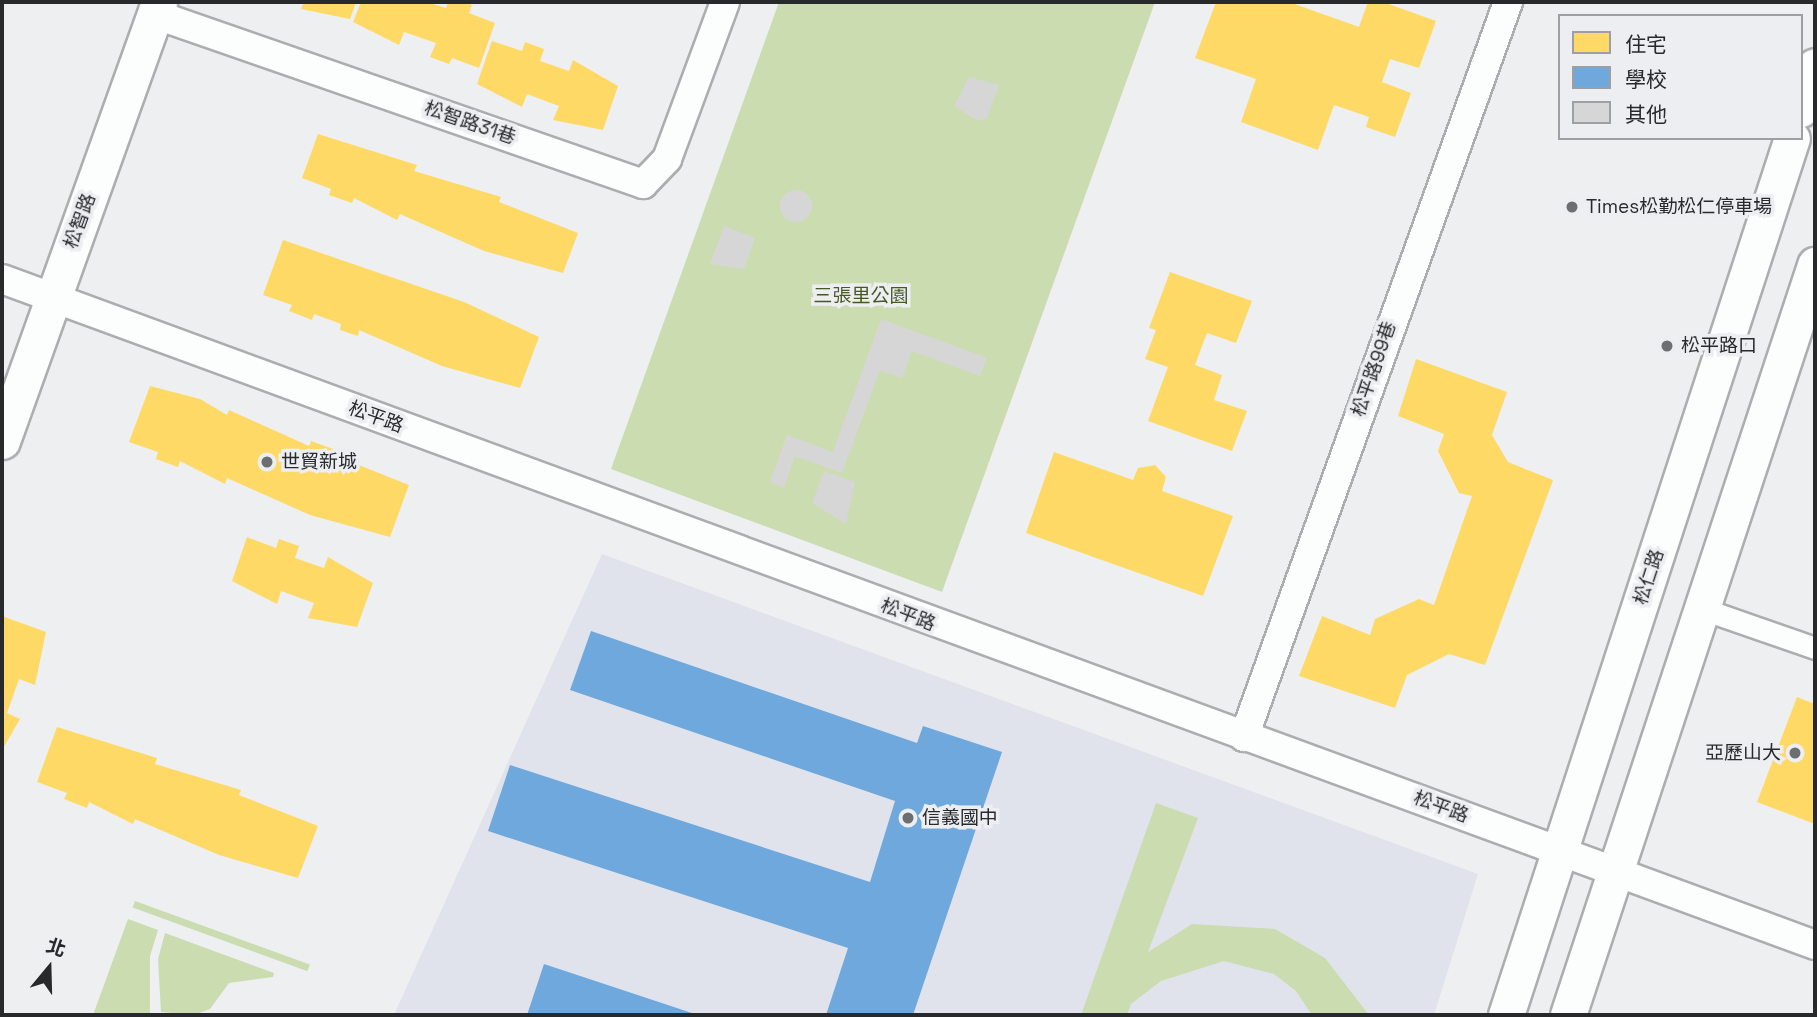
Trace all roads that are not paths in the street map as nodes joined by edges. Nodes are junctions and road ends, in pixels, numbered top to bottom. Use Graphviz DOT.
graph roads {
  1 [pos="724,2"];
  2 [pos="1508,2"];
  3 [pos="157,8"];
  4 [pos="1815,66"];
  5 [pos="1803,103"];
  6 [pos="1791,140"];
  7 [pos="1815,265"];
  8 [pos="2,279"];
  9 [pos="53,298"];
  10 [pos="2,441"];
  11 [pos="1703,609"];
  12 [pos="1815,648"];
  13 [pos="1244,737"];
  14 [pos="1559,852"];
  15 [pos="1616,873"];
  16 [pos="1815,945"];
  17 [pos="1506,1015"];
  18 [pos="1568,1015"];
  1 -- 3 [label="street, 松智路31巷"];
  2 -- 13 [label="street, 松平路99巷"];
  3 -- 9 [label="street, 松智路"];
  4 -- 5 [label="street"];
  6 -- 14 [label="street, 松仁路"];
  7 -- 11 [label="street"];
  8 -- 9 [label="street, 松平路"];
  9 -- 10 [label="street, 松智路"];
  9 -- 13 [label="street, 松平路"];
  11 -- 12 [label="street"];
  11 -- 15 [label="street"];
  13 -- 14 [label="street, 松平路"];
  14 -- 15 [label="street, 松平路"];
  14 -- 17 [label="street, 松仁路"];
  15 -- 16 [label="street, 松平路"];
  15 -- 18 [label="street"];
}
